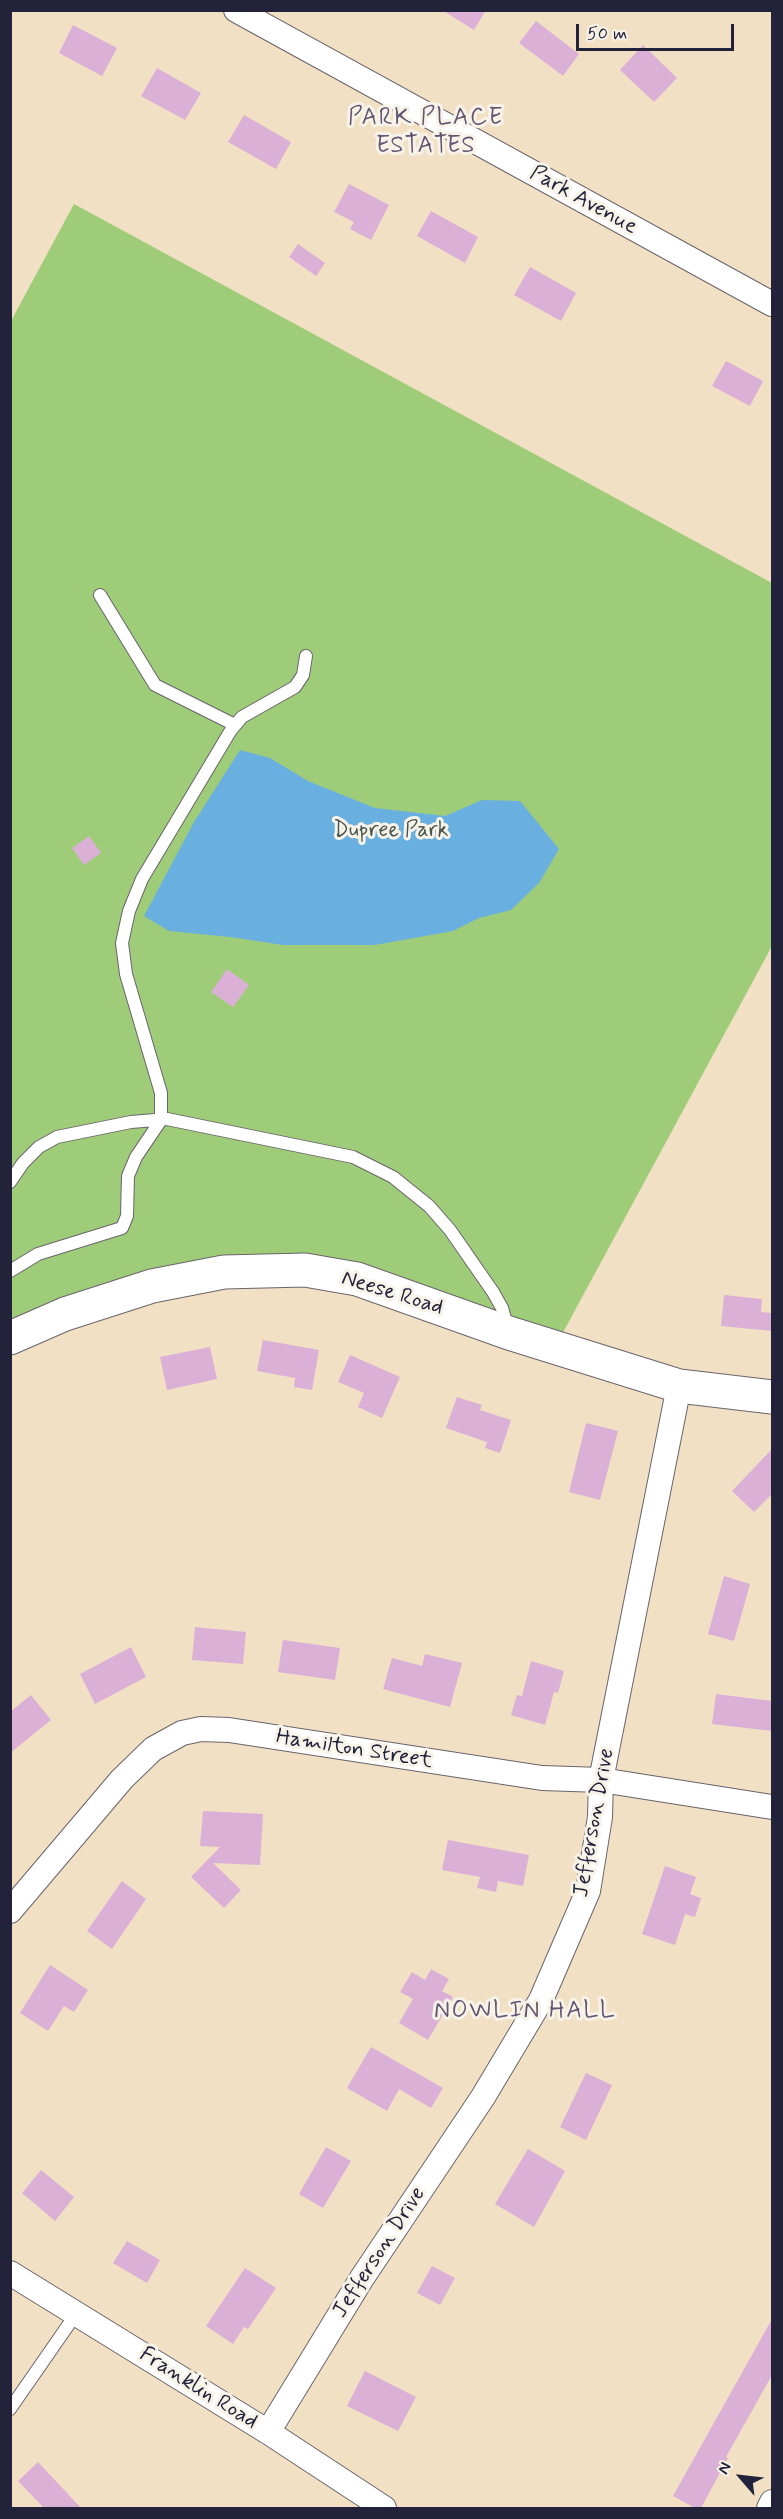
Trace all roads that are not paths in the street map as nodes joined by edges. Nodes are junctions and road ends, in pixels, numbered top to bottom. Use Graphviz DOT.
graph roads {
  1 [pos="236,10"];
  2 [pos="772,304"];
  3 [pos="99,595"];
  4 [pos="306,656"];
  5 [pos="235,725"];
  6 [pos="160,1120"];
  7 [pos="10,1182"];
  8 [pos="10,1270"];
  9 [pos="509,1333"];
  10 [pos="10,1338"];
  11 [pos="679,1386"];
  12 [pos="772,1397"];
  13 [pos="601,1780"];
  14 [pos="772,1807"];
  15 [pos="10,1911"];
  16 [pos="10,2273"];
  17 [pos="76,2314"];
  18 [pos="10,2409"];
  19 [pos="268,2432"];
  20 [pos="772,2502"];
  21 [pos="384,2508"];
  22 [pos="769,2508"];
  1 -- 2 [label="street, Park Avenue"];
  3 -- 5 [label="lane"];
  4 -- 5 [label="lane"];
  5 -- 6 [label="lane"];
  6 -- 7 [label="lane"];
  6 -- 8 [label="lane"];
  6 -- 9 [label="lane"];
  9 -- 10 [label="street, Neese Road"];
  9 -- 11 [label="street, Neese Road"];
  11 -- 12 [label="street, Neese Road"];
  11 -- 13 [label="street, Jefferson Drive"];
  13 -- 14 [label="street, Hamilton Street"];
  13 -- 15 [label="street, Hamilton Street"];
  13 -- 19 [label="street, Jefferson Drive"];
  16 -- 17 [label="street, Franklin Road"];
  17 -- 18 [label="lane"];
  17 -- 19 [label="street, Franklin Road"];
  19 -- 21 [label="street, Franklin Road"];
  20 -- 22 [label="street"];
}
